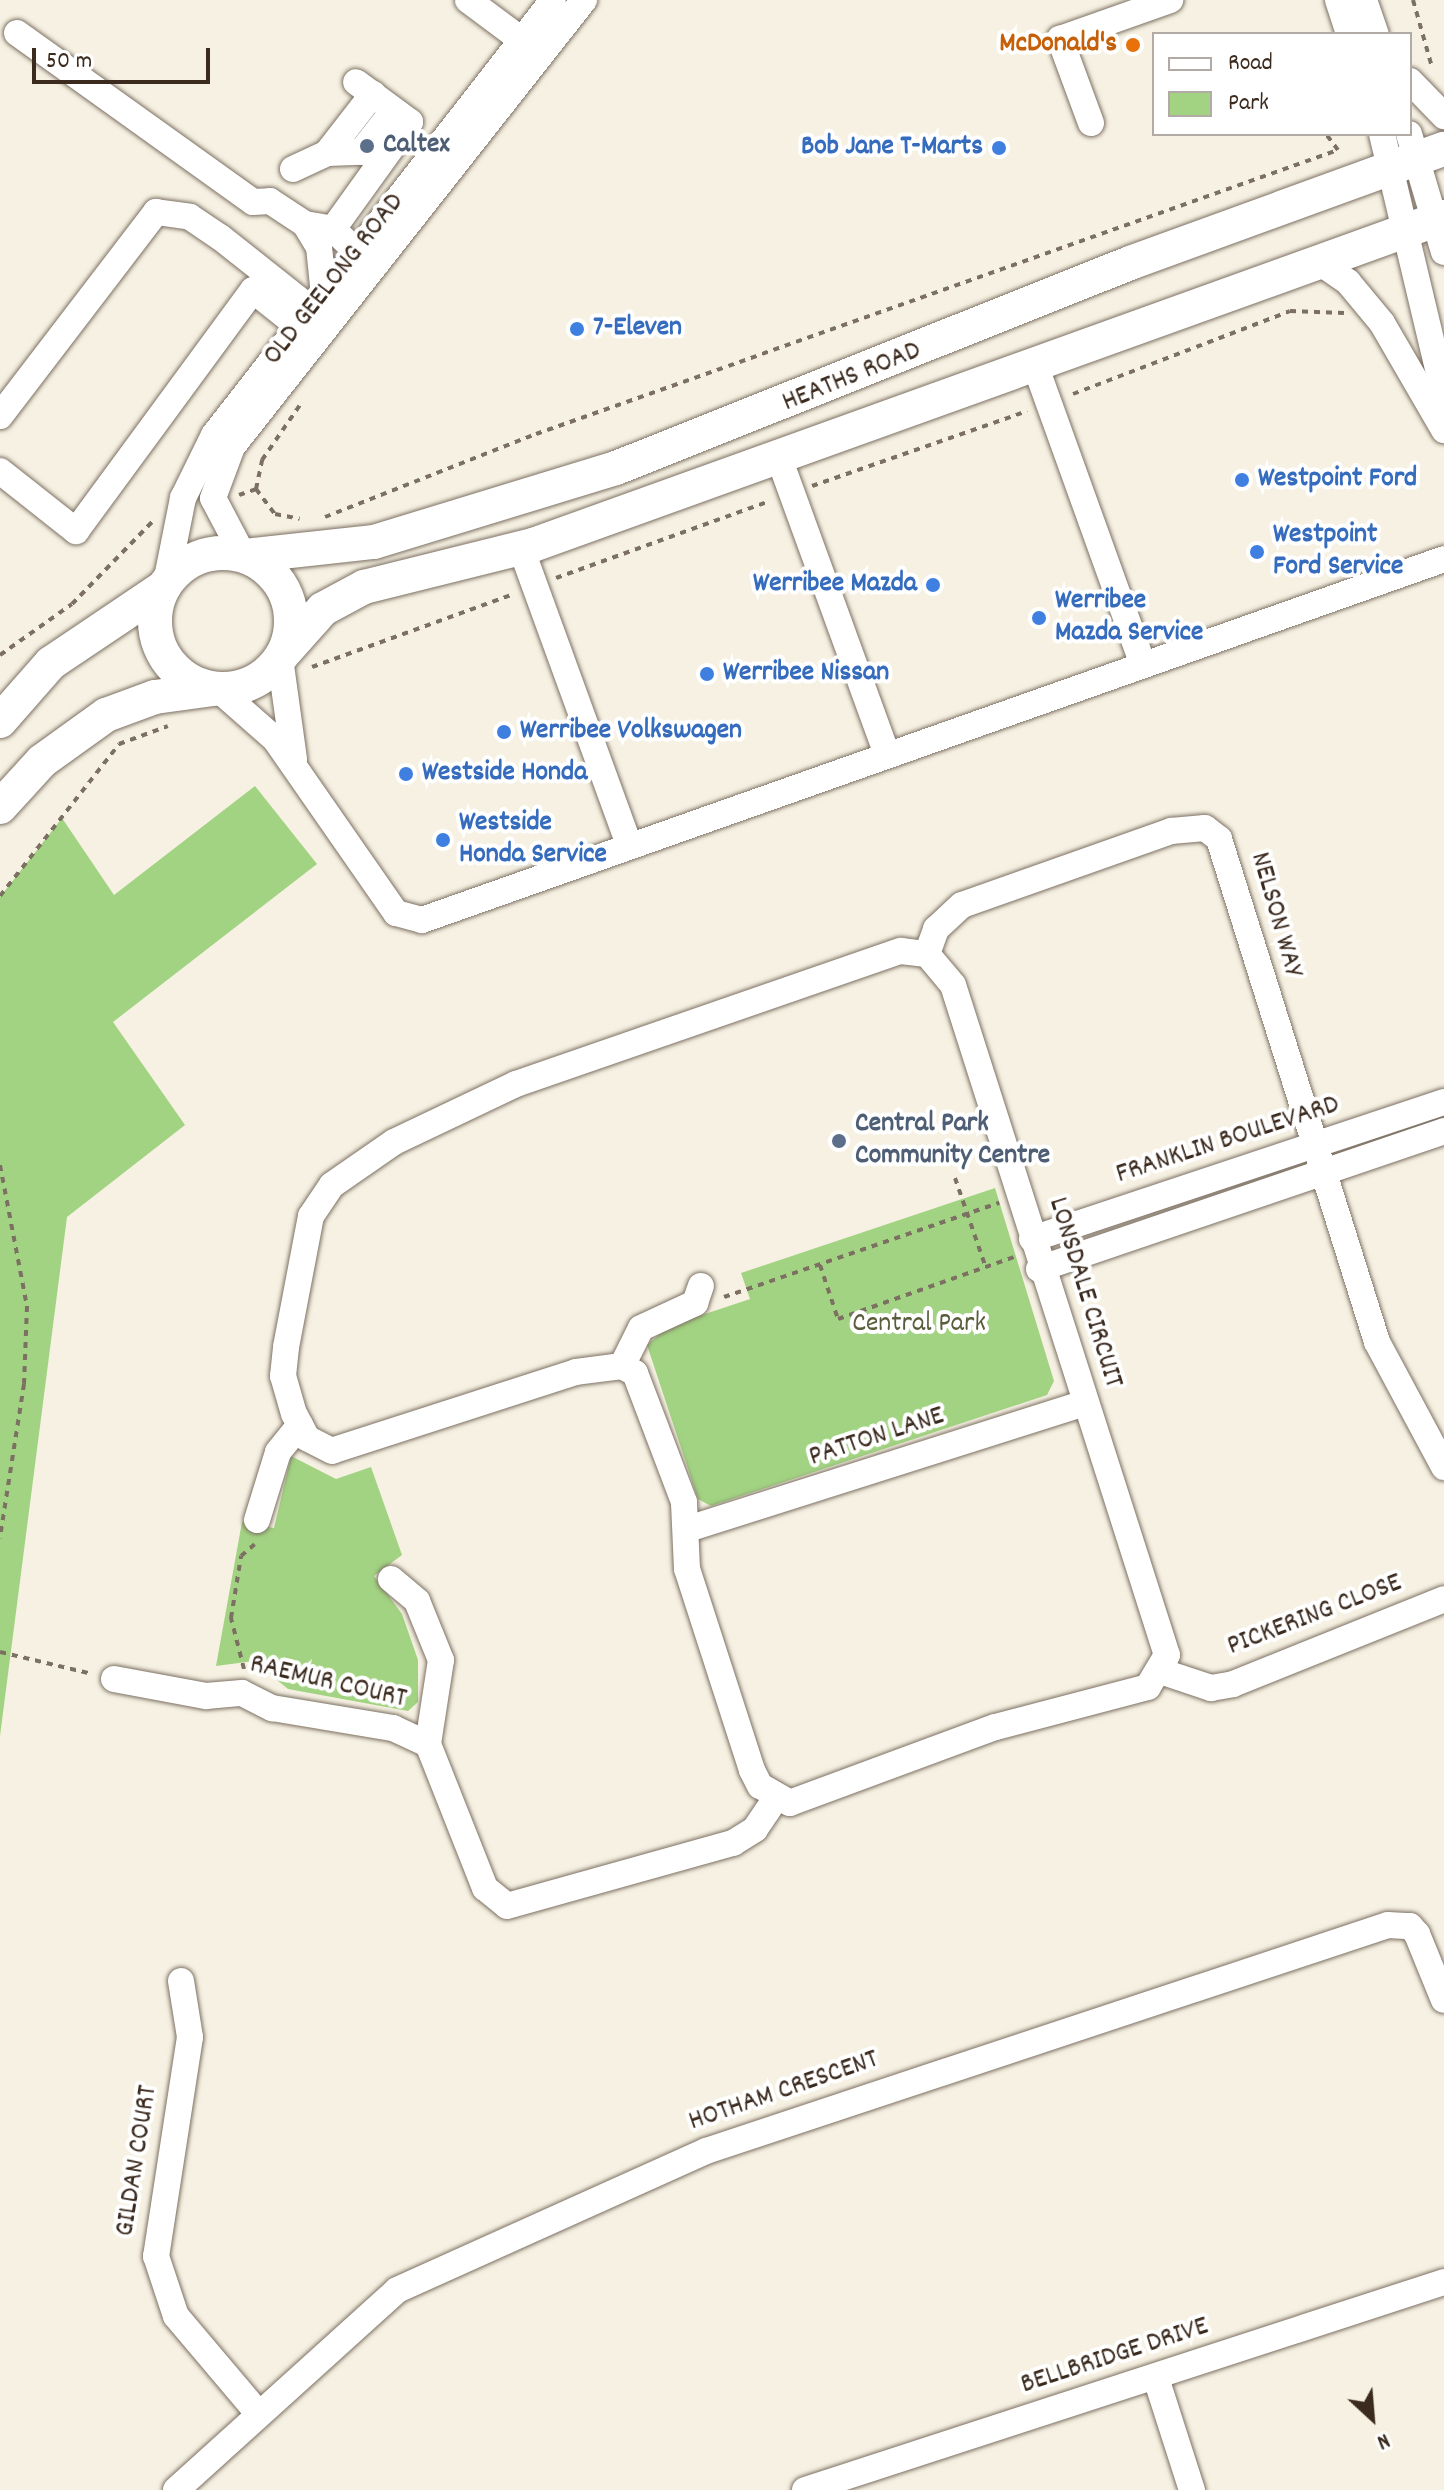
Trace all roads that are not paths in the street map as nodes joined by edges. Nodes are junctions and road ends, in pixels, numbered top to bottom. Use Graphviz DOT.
graph roads {
  1 [pos="468,0"];
  2 [pos="553,0"];
  3 [pos="584,0"];
  4 [pos="1170,0"];
  5 [pos="1338,0"];
  6 [pos="1348,32"];
  7 [pos="17,33"];
  8 [pos="532,48"];
  9 [pos="1422,78"];
  10 [pos="374,95"];
  11 [pos="1444,116"];
  12 [pos="1091,123"];
  13 [pos="1386,136"];
  14 [pos="361,152"];
  15 [pos="327,153"];
  16 [pos="1416,153"];
  17 [pos="293,169"];
  18 [pos="367,181"];
  19 [pos="305,224"];
  20 [pos="333,229"];
  21 [pos="1432,230"];
  22 [pos="366,259"];
  23 [pos="1318,261"];
  24 [pos="315,316"];
  25 [pos="1034,362"];
  26 [pos="1444,395"];
  27 [pos="0,416"];
  28 [pos="1444,430"];
  29 [pos="778,455"];
  30 [pos="0,471"];
  31 [pos="521,548"];
  32 [pos="244,556"];
  33 [pos="1444,559"];
  34 [pos="165,585"];
  35 [pos="281,656"];
  36 [pos="1143,664"];
  37 [pos="215,689"];
  38 [pos="3,716"];
  39 [pos="887,754"];
  40 [pos="297,775"];
  41 [pos="0,807"];
  42 [pos="629,845"];
  43 [pos="927,954"];
  44 [pos="1444,1102"];
  45 [pos="1444,1131"];
  46 [pos="1313,1147"];
  47 [pos="1321,1172"];
  48 [pos="1212,1180"];
  49 [pos="1221,1207"];
  50 [pos="1035,1253"];
  51 [pos="700,1291"];
  52 [pos="622,1366"];
  53 [pos="1085,1403"];
  54 [pos="300,1425"];
  55 [pos="1444,1467"];
  56 [pos="257,1520"];
  57 [pos="688,1529"];
  58 [pos="391,1579"];
  59 [pos="1444,1599"];
  60 [pos="1163,1672"];
  61 [pos="114,1679"];
  62 [pos="428,1744"];
  63 [pos="775,1799"];
  64 [pos="181,1981"];
  65 [pos="1444,2000"];
  66 [pos="1444,2282"];
  67 [pos="1156,2378"];
  68 [pos="258,2413"];
  69 [pos="176,2490"];
  70 [pos="805,2490"];
  71 [pos="1192,2490"];
  1 -- 8 [label="street"];
  2 -- 8 [label="street, OLD GEELONG ROAD"];
  3 -- 8 [label="street, OLD GEELONG ROAD"];
  4 -- 12 [label="street"];
  5 -- 6 [label="street"];
  7 -- 19 [label="street"];
  8 -- 22 [label="street, OLD GEELONG ROAD"];
  9 -- 11 [label="street"];
  10 -- 14 [label="street"];
  10 -- 15 [label="street"];
  10 -- 18 [label="street"];
  13 -- 16 [label="street"];
  14 -- 15 [label="street"];
  14 -- 18 [label="street"];
  15 -- 17 [label="street"];
  16 -- 21 [label="street"];
  16 -- 32 [label="main road, HEATHS ROAD"];
  18 -- 20 [label="street"];
  19 -- 20 [label="street"];
  19 -- 24 [label="street"];
  20 -- 22 [label="street"];
  21 -- 23 [label="main road, HEATHS ROAD"];
  21 -- 26 [label="street"];
  22 -- 24 [label="street, OLD GEELONG ROAD"];
  22 -- 24 [label="street, OLD GEELONG ROAD"];
  23 -- 25 [label="main road, HEATHS ROAD"];
  23 -- 28 [label="street"];
  24 -- 27 [label="street"];
  24 -- 30 [label="street"];
  24 -- 32 [label="street, OLD GEELONG ROAD"];
  24 -- 34 [label="street, OLD GEELONG ROAD"];
  25 -- 29 [label="main road, HEATHS ROAD"];
  25 -- 36 [label="street"];
  29 -- 31 [label="main road, HEATHS ROAD"];
  29 -- 39 [label="street"];
  31 -- 35 [label="main road, HEATHS ROAD"];
  31 -- 42 [label="street"];
  32 -- 34 [label="main road"];
  32 -- 35 [label="main road"];
  33 -- 36 [label="street"];
  34 -- 37 [label="main road"];
  34 -- 38 [label="main road"];
  35 -- 37 [label="main road"];
  35 -- 40 [label="street"];
  36 -- 39 [label="street"];
  37 -- 40 [label="street"];
  37 -- 41 [label="main road"];
  39 -- 42 [label="street"];
  40 -- 42 [label="street"];
  43 -- 46 [label="street, NELSON WAY"];
  43 -- 50 [label="street, LONSDALE CIRCUIT"];
  43 -- 54 [label="street"];
  44 -- 46 [label="street, FRANKLIN BOULEVARD"];
  45 -- 47 [label="street, FRANKLIN BOULEVARD"];
  46 -- 47 [label="street, NELSON WAY"];
  46 -- 48 [label="street, FRANKLIN BOULEVARD"];
  47 -- 49 [label="street, FRANKLIN BOULEVARD"];
  47 -- 55 [label="street"];
  48 -- 49 [label="street"];
  48 -- 50 [label="street, FRANKLIN BOULEVARD"];
  49 -- 50 [label="street, FRANKLIN BOULEVARD"];
  50 -- 53 [label="street, LONSDALE CIRCUIT"];
  51 -- 52 [label="street"];
  52 -- 54 [label="street"];
  52 -- 57 [label="street"];
  53 -- 57 [label="street, PATTON LANE"];
  53 -- 60 [label="street, LONSDALE CIRCUIT"];
  54 -- 56 [label="street"];
  57 -- 63 [label="street"];
  58 -- 62 [label="street"];
  59 -- 60 [label="street, PICKERING CLOSE"];
  60 -- 63 [label="street"];
  61 -- 62 [label="street, RAEMUR COURT"];
  62 -- 63 [label="street, RAEMUR COURT"];
  64 -- 68 [label="street, GILDAN COURT"];
  65 -- 68 [label="street, HOTHAM CRESCENT"];
  66 -- 67 [label="street, BELLBRIDGE DRIVE"];
  67 -- 70 [label="street, BELLBRIDGE DRIVE"];
  67 -- 71 [label="street"];
  68 -- 69 [label="street, HOTHAM CRESCENT"];
}
